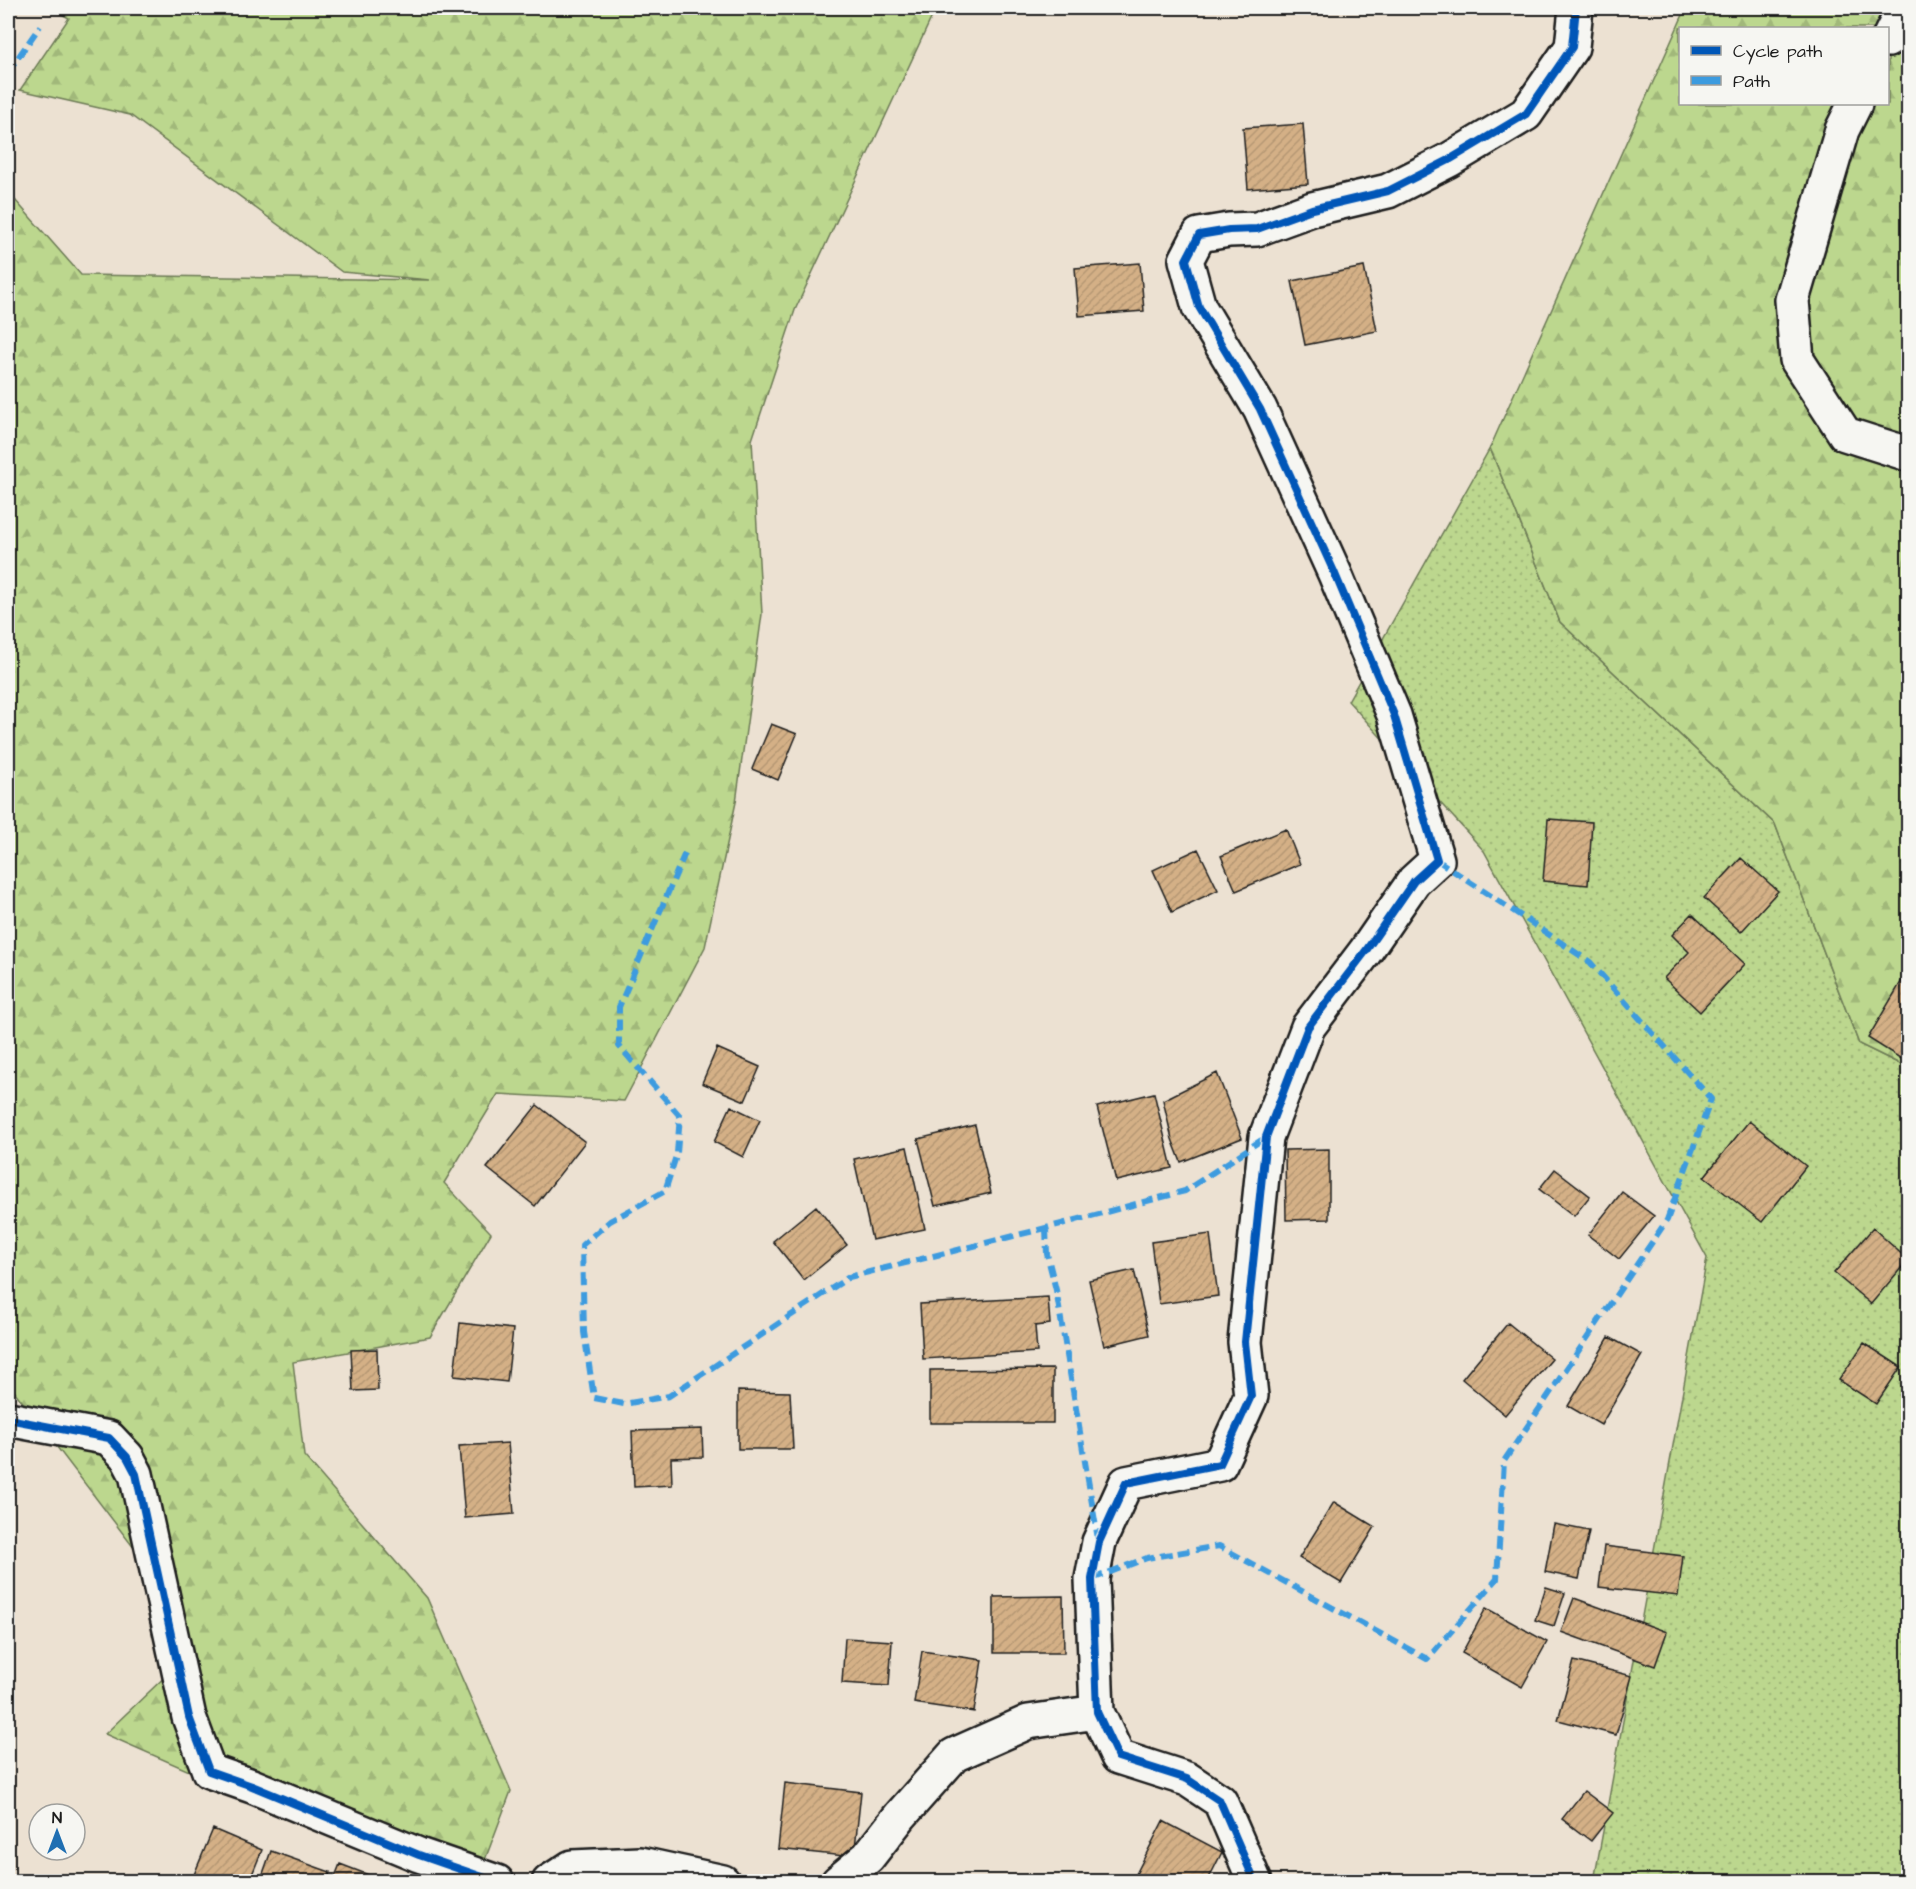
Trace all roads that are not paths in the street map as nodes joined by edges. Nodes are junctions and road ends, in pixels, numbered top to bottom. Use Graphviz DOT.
graph roads {
  1 [pos="1576,8"];
  2 [pos="1904,8"];
  3 [pos="1889,36"];
  4 [pos="1854,105"];
  5 [pos="1908,454"];
  6 [pos="8,1419"];
  7 [pos="1097,1712"];
  8 [pos="497,1881"];
  9 [pos="549,1881"];
  10 [pos="723,1881"];
  11 [pos="838,1881"];
  12 [pos="1255,1881"];
  1 -- 7 [label="street"];
  2 -- 3 [label="street"];
  4 -- 5 [label="street"];
  6 -- 8 [label="street"];
  7 -- 11 [label="street"];
  7 -- 12 [label="street"];
  9 -- 10 [label="street"];
}
